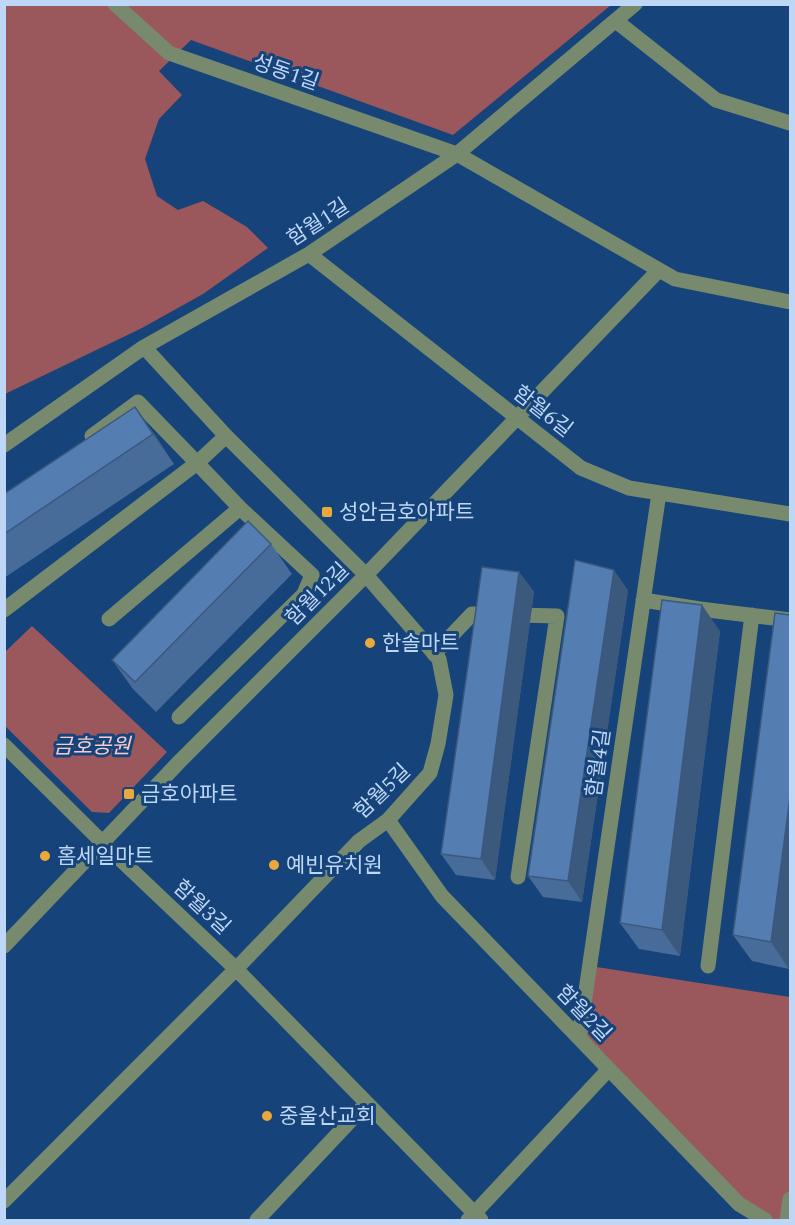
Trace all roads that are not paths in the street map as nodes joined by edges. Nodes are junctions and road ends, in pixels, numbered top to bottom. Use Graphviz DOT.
graph roads {
  1 [pos="115,4"];
  2 [pos="634,4"];
  3 [pos="616,21"];
  4 [pos="790,123"];
  5 [pos="457,154"];
  6 [pos="309,254"];
  7 [pos="659,270"];
  8 [pos="790,302"];
  9 [pos="144,347"];
  10 [pos="517,419"];
  11 [pos="226,436"];
  12 [pos="4,445"];
  13 [pos="80,445"];
  14 [pos="197,463"];
  15 [pos="659,493"];
  16 [pos="240,508"];
  17 [pos="790,514"];
  18 [pos="366,575"];
  19 [pos="643,600"];
  20 [pos="4,610"];
  21 [pos="752,615"];
  22 [pos="109,619"];
  23 [pos="790,620"];
  24 [pos="434,654"];
  25 [pos="179,717"];
  26 [pos="4,745"];
  27 [pos="387,820"];
  28 [pos="102,842"];
  29 [pos="518,877"];
  30 [pos="4,946"];
  31 [pos="708,966"];
  32 [pos="236,969"];
  33 [pos="579,1038"];
  34 [pos="609,1069"];
  35 [pos="366,1104"];
  36 [pos="790,1199"];
  37 [pos="4,1201"];
  38 [pos="475,1218"];
  39 [pos="257,1221"];
  40 [pos="765,1221"];
  41 [pos="787,1221"];
  1 -- 5 [label="street, 성동1길"];
  2 -- 3 [label="street, 함월1길"];
  3 -- 4 [label="street"];
  3 -- 5 [label="street, 함월1길"];
  5 -- 6 [label="street, 함월1길"];
  5 -- 7 [label="street, 성동1길"];
  6 -- 9 [label="street, 함월1길"];
  6 -- 10 [label="street, 함월6길"];
  7 -- 8 [label="street, 성동1길"];
  7 -- 10 [label="street, 함월12길"];
  9 -- 11 [label="street, 함월5길"];
  9 -- 12 [label="street, 함월1길"];
  10 -- 15 [label="street, 함월6길"];
  10 -- 18 [label="street, 함월12길"];
  11 -- 14 [label="street"];
  11 -- 18 [label="street, 함월5길"];
  13 -- 14 [label="street"];
  14 -- 16 [label="street"];
  14 -- 20 [label="street"];
  15 -- 17 [label="street, 함월6길"];
  15 -- 19 [label="street, 함월4길"];
  16 -- 22 [label="street"];
  16 -- 25 [label="street"];
  18 -- 24 [label="street, 함월5길"];
  18 -- 28 [label="street, 함월12길"];
  19 -- 21 [label="street"];
  19 -- 33 [label="street, 함월4길"];
  21 -- 23 [label="street"];
  21 -- 31 [label="street"];
  24 -- 27 [label="street, 함월5길"];
  24 -- 29 [label="street"];
  26 -- 28 [label="street, 함월3길"];
  27 -- 32 [label="street, 함월5길"];
  27 -- 33 [label="street, 함월2길"];
  28 -- 30 [label="street, 함월12길"];
  28 -- 32 [label="street, 함월3길"];
  32 -- 35 [label="street, 함월3길"];
  32 -- 37 [label="street, 함월5길"];
  33 -- 34 [label="street, 함월2길"];
  34 -- 38 [label="street"];
  34 -- 40 [label="street, 함월2길"];
  35 -- 38 [label="street, 함월3길"];
  35 -- 39 [label="street"];
  36 -- 41 [label="street"];
}
